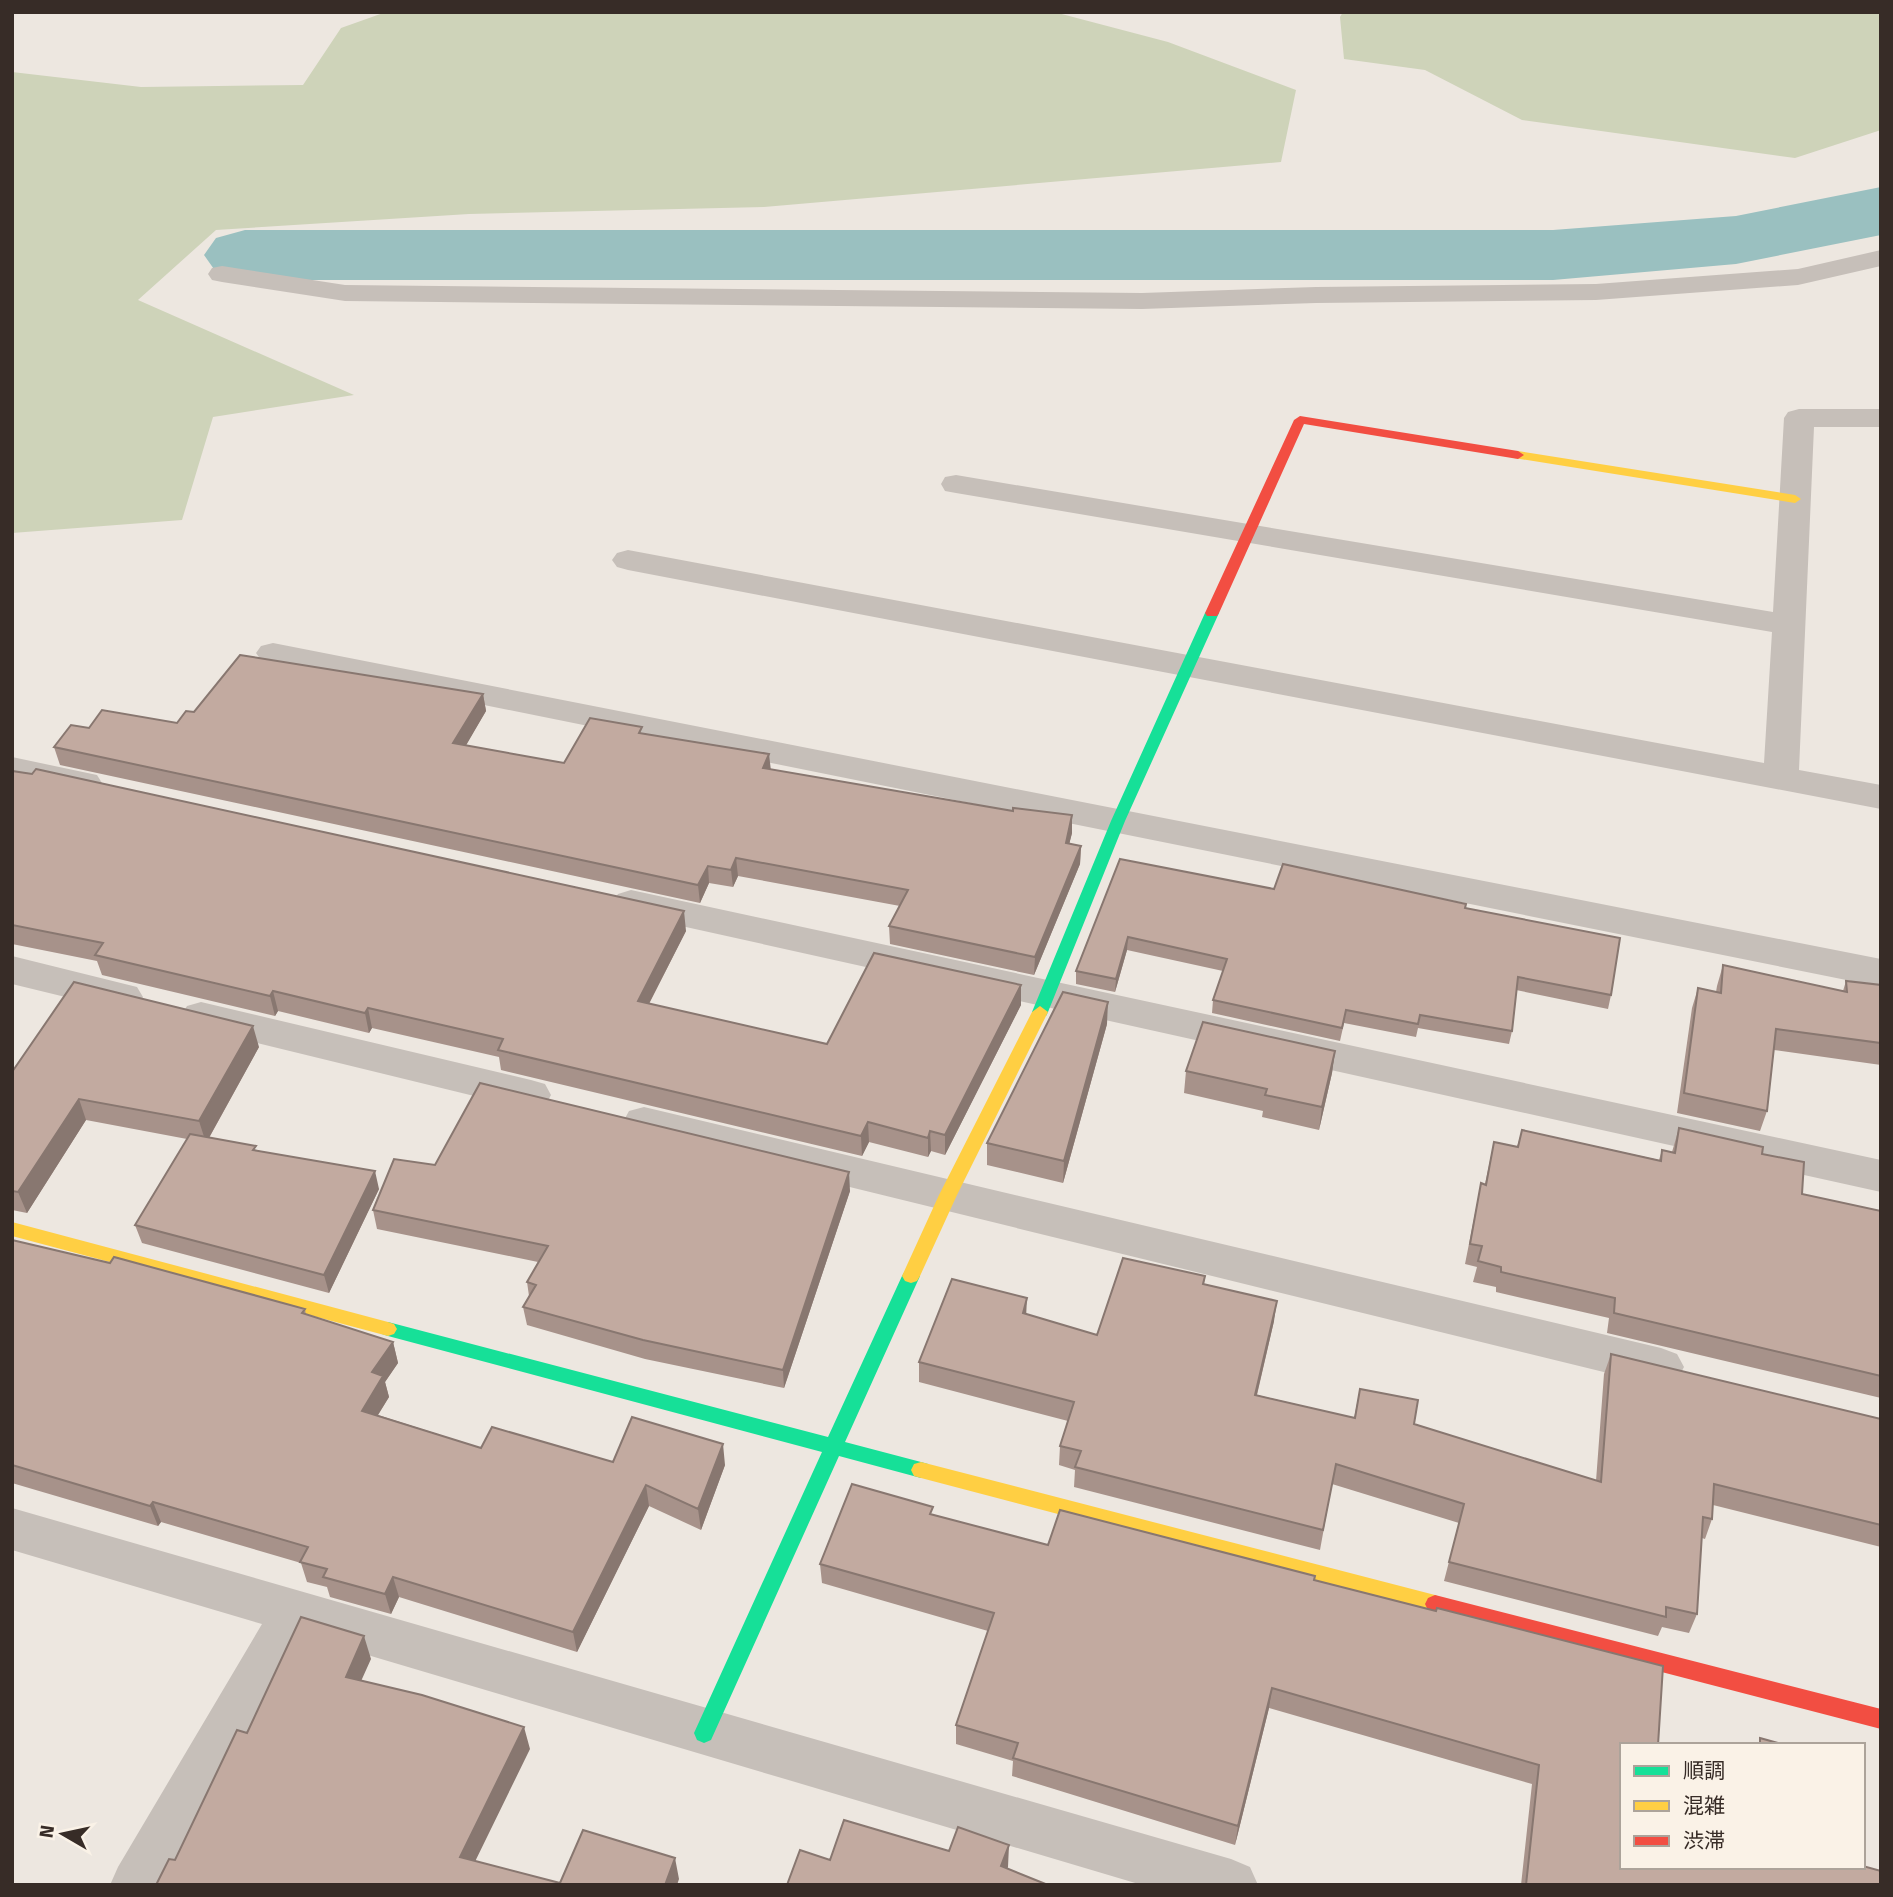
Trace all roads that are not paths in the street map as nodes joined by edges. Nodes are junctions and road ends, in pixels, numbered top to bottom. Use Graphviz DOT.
graph roads {
  1 [pos="1881,258"];
  2 [pos="222,274"];
  3 [pos="1881,418"];
  4 [pos="956,484"];
  5 [pos="1795,499"];
  6 [pos="1248,533"];
  7 [pos="628,560"];
  8 [pos="1789,625"];
  9 [pos="273,653"];
  10 [pos="1188,666"];
  11 [pos="12,768"];
  12 [pos="1781,779"];
  13 [pos="121,791"];
  14 [pos="1881,797"];
  15 [pos="1118,821"];
  16 [pos="598,896"];
  17 [pos="12,970"];
  18 [pos="1881,973"];
  19 [pos="1049,994"];
  20 [pos="568,1104"];
  21 [pos="609,1114"];
  22 [pos="1881,1177"];
  23 [pos="948,1195"];
  24 [pos="12,1229"];
  25 [pos="1692,1374"];
  26 [pos="834,1448"];
  27 [pos="12,1529"];
  28 [pos="295,1612"];
  29 [pos="1881,1719"];
  30 [pos="704,1733"];
  31 [pos="137,1885"];
  32 [pos="1231,1885"];
  1 -- 2 [label="street"];
  3 -- 5 [label="street"];
  4 -- 6 [label="street"];
  5 -- 6 [label="street"];
  5 -- 8 [label="street"];
  6 -- 8 [label="street"];
  6 -- 10 [label="street"];
  7 -- 10 [label="street"];
  8 -- 12 [label="street"];
  9 -- 15 [label="street"];
  10 -- 12 [label="street"];
  10 -- 15 [label="street"];
  11 -- 13 [label="street"];
  12 -- 14 [label="street"];
  15 -- 18 [label="street"];
  15 -- 19 [label="street"];
  16 -- 19 [label="street"];
  17 -- 20 [label="street"];
  19 -- 22 [label="street"];
  19 -- 23 [label="street"];
  21 -- 23 [label="street"];
  23 -- 25 [label="street"];
  23 -- 26 [label="street"];
  24 -- 26 [label="street"];
  26 -- 29 [label="street"];
  26 -- 30 [label="street"];
  27 -- 28 [label="street"];
  28 -- 30 [label="street"];
  28 -- 31 [label="street"];
  30 -- 32 [label="street"];
}
